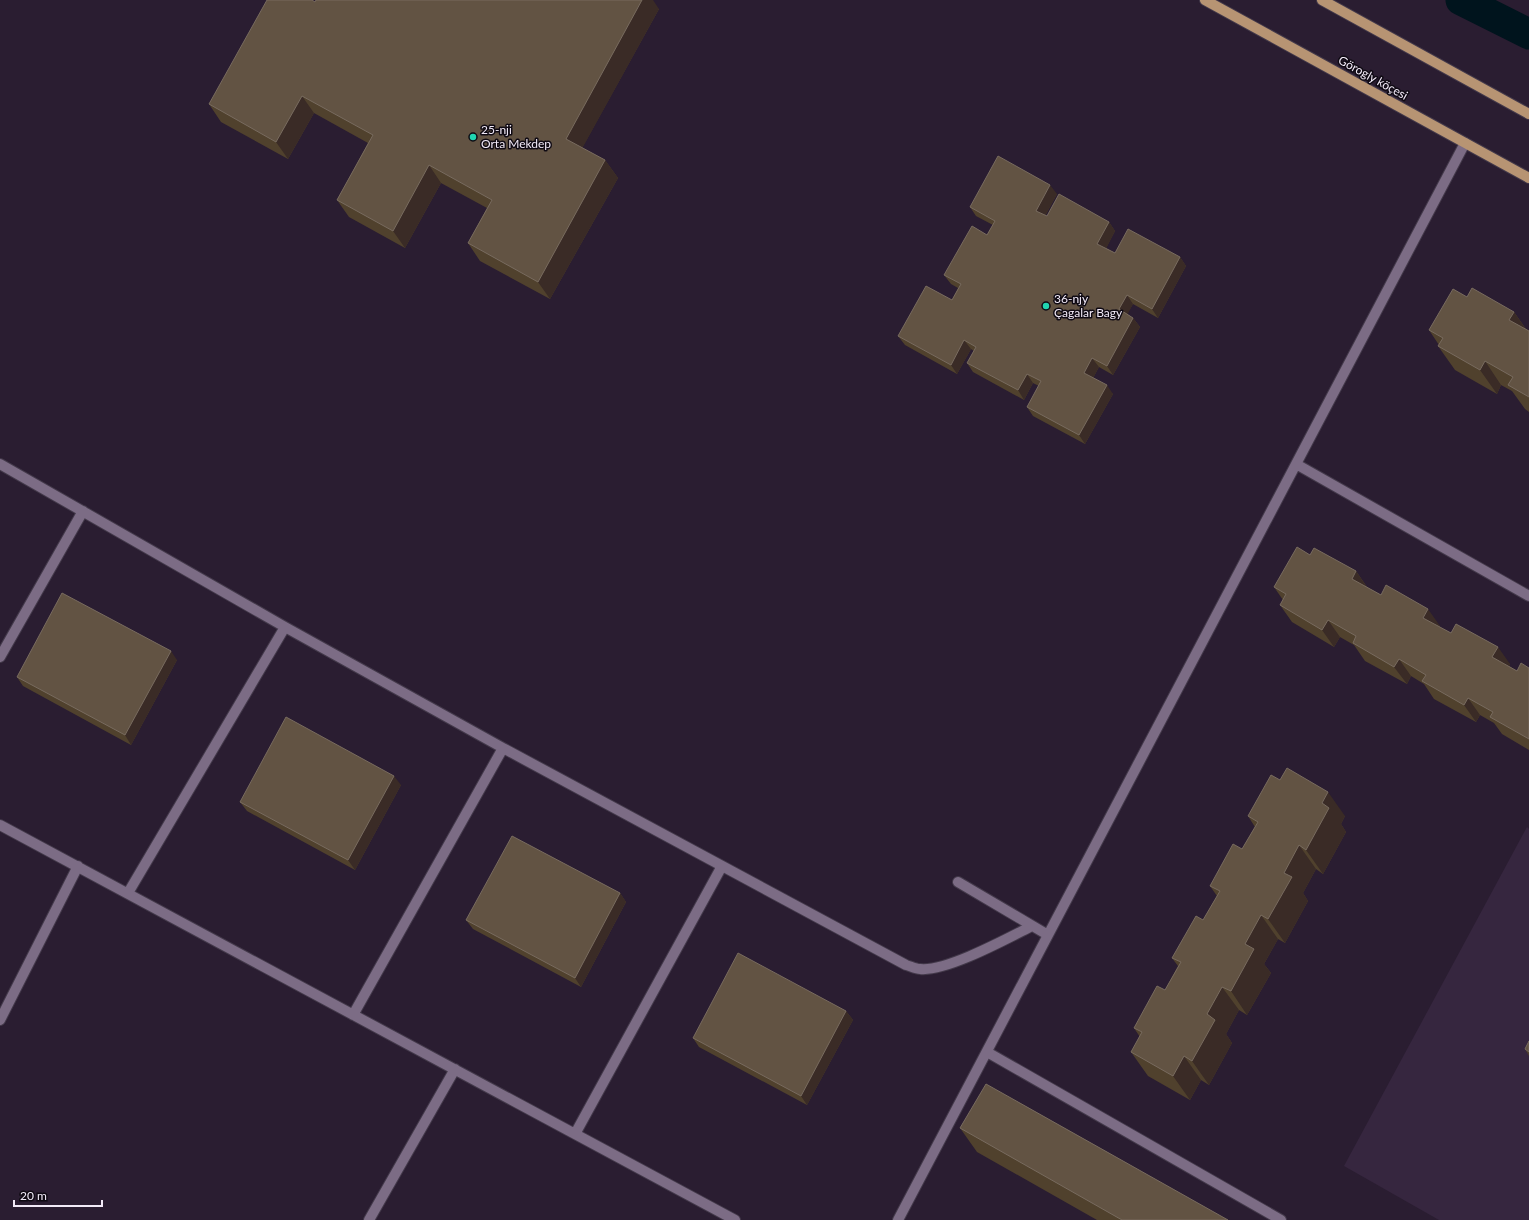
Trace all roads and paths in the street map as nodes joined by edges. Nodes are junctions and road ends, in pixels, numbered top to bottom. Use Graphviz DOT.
graph roads {
  1 [pos="1205,0"];
  2 [pos="1322,0"];
  3 [pos="1529,114"];
  4 [pos="1465,143"];
  5 [pos="1529,178"];
  6 [pos="0,464"];
  7 [pos="1296,464"];
  8 [pos="83,511"];
  9 [pos="1529,596"];
  10 [pos="285,627"];
  11 [pos="0,657"];
  12 [pos="503,748"];
  13 [pos="0,825"];
  14 [pos="78,866"];
  15 [pos="722,866"];
  16 [pos="958,882"];
  17 [pos="128,893"];
  18 [pos="1032,926"];
  19 [pos="1048,935"];
  20 [pos="353,1015"];
  21 [pos="0,1020"];
  22 [pos="987,1052"];
  23 [pos="455,1069"];
  24 [pos="575,1134"];
  25 [pos="369,1220"];
  26 [pos="735,1220"];
  27 [pos="898,1220"];
  28 [pos="1280,1220"];
  1 -- 4 [label="main road, Görogly köçesi"];
  2 -- 3 [label="main road"];
  4 -- 5 [label="main road, Görogly köçesi"];
  4 -- 7 [label="lane"];
  6 -- 8 [label="lane"];
  7 -- 9 [label="lane"];
  7 -- 19 [label="lane"];
  8 -- 10 [label="lane"];
  8 -- 11 [label="lane"];
  10 -- 12 [label="lane"];
  10 -- 17 [label="lane"];
  12 -- 15 [label="lane"];
  12 -- 20 [label="lane"];
  13 -- 14 [label="lane"];
  14 -- 17 [label="lane"];
  14 -- 21 [label="lane"];
  15 -- 18 [label="lane"];
  15 -- 24 [label="lane"];
  16 -- 18 [label="lane"];
  17 -- 20 [label="lane"];
  18 -- 19 [label="lane"];
  19 -- 22 [label="lane"];
  20 -- 23 [label="lane"];
  22 -- 27 [label="lane"];
  22 -- 28 [label="lane"];
  23 -- 24 [label="lane"];
  23 -- 25 [label="lane"];
  24 -- 26 [label="lane"];
}
